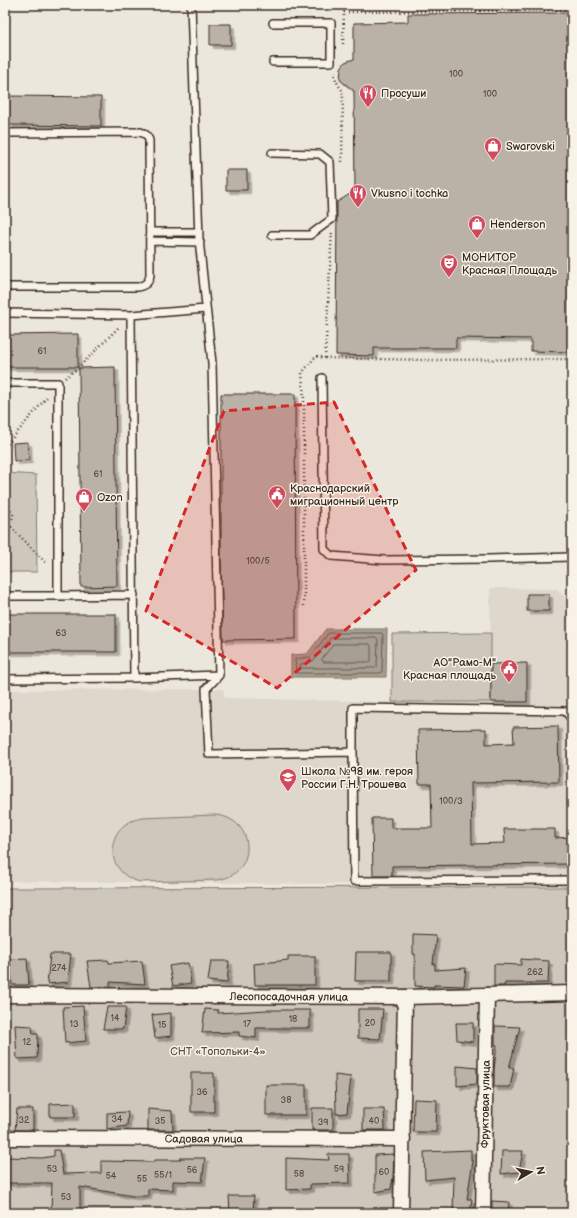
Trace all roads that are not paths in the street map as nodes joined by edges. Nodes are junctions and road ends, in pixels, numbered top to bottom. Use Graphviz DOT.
graph roads {
  1 [pos="191,5"];
  2 [pos="273,23"];
  3 [pos="273,62"];
  4 [pos="5,133"];
  5 [pos="272,153"];
  6 [pos="150,232"];
  7 [pos="199,232"];
  8 [pos="272,235"];
  9 [pos="150,242"];
  10 [pos="200,242"];
  11 [pos="5,287"];
  12 [pos="206,309"];
  13 [pos="5,313"];
  14 [pos="131,315"];
  15 [pos="322,378"];
  16 [pos="5,383"];
  17 [pos="572,557"];
  18 [pos="134,595"];
  19 [pos="5,596"];
  20 [pos="58,596"];
  21 [pos="219,675"];
  22 [pos="134,678"];
  23 [pos="5,679"];
  24 [pos="572,719"];
  25 [pos="353,752"];
  26 [pos="572,880"];
  27 [pos="572,993"];
  28 [pos="5,995"];
  29 [pos="487,995"];
  30 [pos="405,997"];
  31 [pos="5,1138"];
  32 [pos="403,1139"];
  33 [pos="401,1213"];
  34 [pos="483,1213"];
  1 -- 7 [label="lane"];
  2 -- 3 [label="lane"];
  4 -- 6 [label="lane"];
  5 -- 8 [label="lane"];
  6 -- 7 [label="lane"];
  6 -- 9 [label="lane"];
  7 -- 10 [label="lane"];
  9 -- 10 [label="lane"];
  9 -- 11 [label="lane"];
  10 -- 12 [label="lane"];
  12 -- 14 [label="lane"];
  12 -- 21 [label="lane"];
  13 -- 14 [label="lane"];
  14 -- 18 [label="lane"];
  15 -- 17 [label="lane"];
  16 -- 20 [label="lane"];
  18 -- 20 [label="lane"];
  18 -- 22 [label="lane"];
  19 -- 20 [label="lane"];
  21 -- 22 [label="lane"];
  21 -- 25 [label="lane"];
  22 -- 23 [label="lane"];
  24 -- 25 [label="lane"];
  25 -- 26 [label="lane"];
  27 -- 29 [label="street, Лесопосадочная улица"];
  28 -- 30 [label="street, Лесопосадочная улица"];
  29 -- 30 [label="street, Лесопосадочная улица"];
  29 -- 34 [label="street, Фруктовая улица"];
  30 -- 32 [label="street"];
  31 -- 32 [label="street, Садовая улица"];
  32 -- 33 [label="street"];
}
